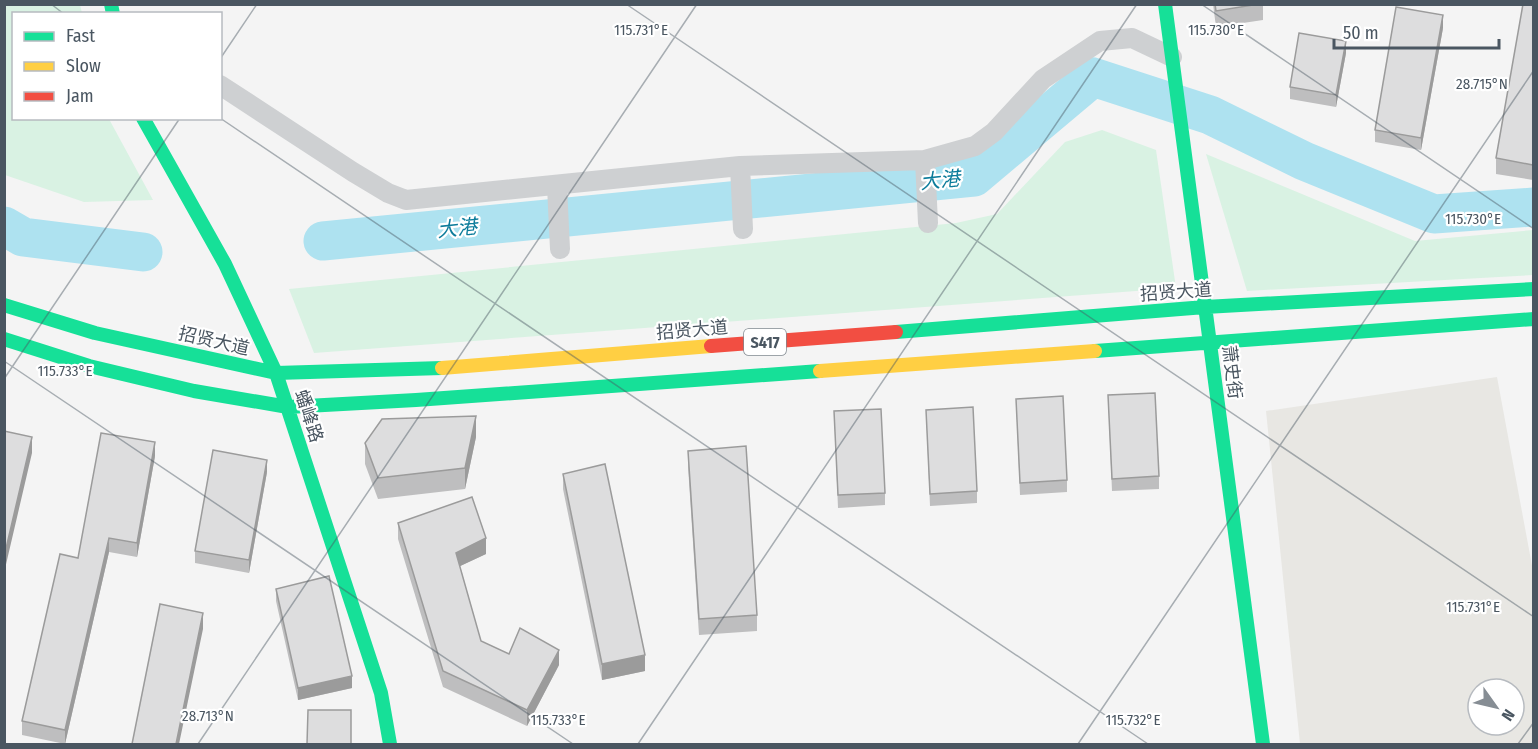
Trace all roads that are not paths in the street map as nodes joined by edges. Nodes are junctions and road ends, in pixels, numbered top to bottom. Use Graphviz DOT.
graph roads {
  1 [pos="1164,4"];
  2 [pos="1172,58"];
  3 [pos="222,86"];
  4 [pos="144,120"];
  5 [pos="925,160"];
  6 [pos="740,166"];
  7 [pos="557,186"];
  8 [pos="928,223"];
  9 [pos="743,229"];
  10 [pos="560,249"];
  11 [pos="1533,289"];
  12 [pos="4,305"];
  13 [pos="1205,307"];
  14 [pos="1533,319"];
  15 [pos="4,339"];
  16 [pos="1210,341"];
  17 [pos="276,373"];
  18 [pos="288,406"];
  19 [pos="390,744"];
  20 [pos="1263,744"];
  1 -- 2 [label="main road, 萧史街"];
  2 -- 5 [label="street"];
  2 -- 13 [label="main road, 萧史街"];
  3 -- 7 [label="street"];
  4 -- 17 [label="main road, 蟠峰路"];
  5 -- 6 [label="street"];
  5 -- 8 [label="street"];
  6 -- 7 [label="street"];
  6 -- 9 [label="street"];
  7 -- 10 [label="street"];
  11 -- 13 [label="main road, 招贤大道 / S417"];
  12 -- 17 [label="main road, 招贤大道 / S417"];
  13 -- 16 [label="main road, 萧史街"];
  13 -- 17 [label="main road, 招贤大道 / S417"];
  14 -- 16 [label="main road, S417"];
  15 -- 18 [label="main road, S417"];
  16 -- 18 [label="main road, S417"];
  16 -- 20 [label="main road, 萧史街"];
  17 -- 18 [label="main road, 蟠峰路"];
  18 -- 19 [label="main road, 蟠峰路"];
}
